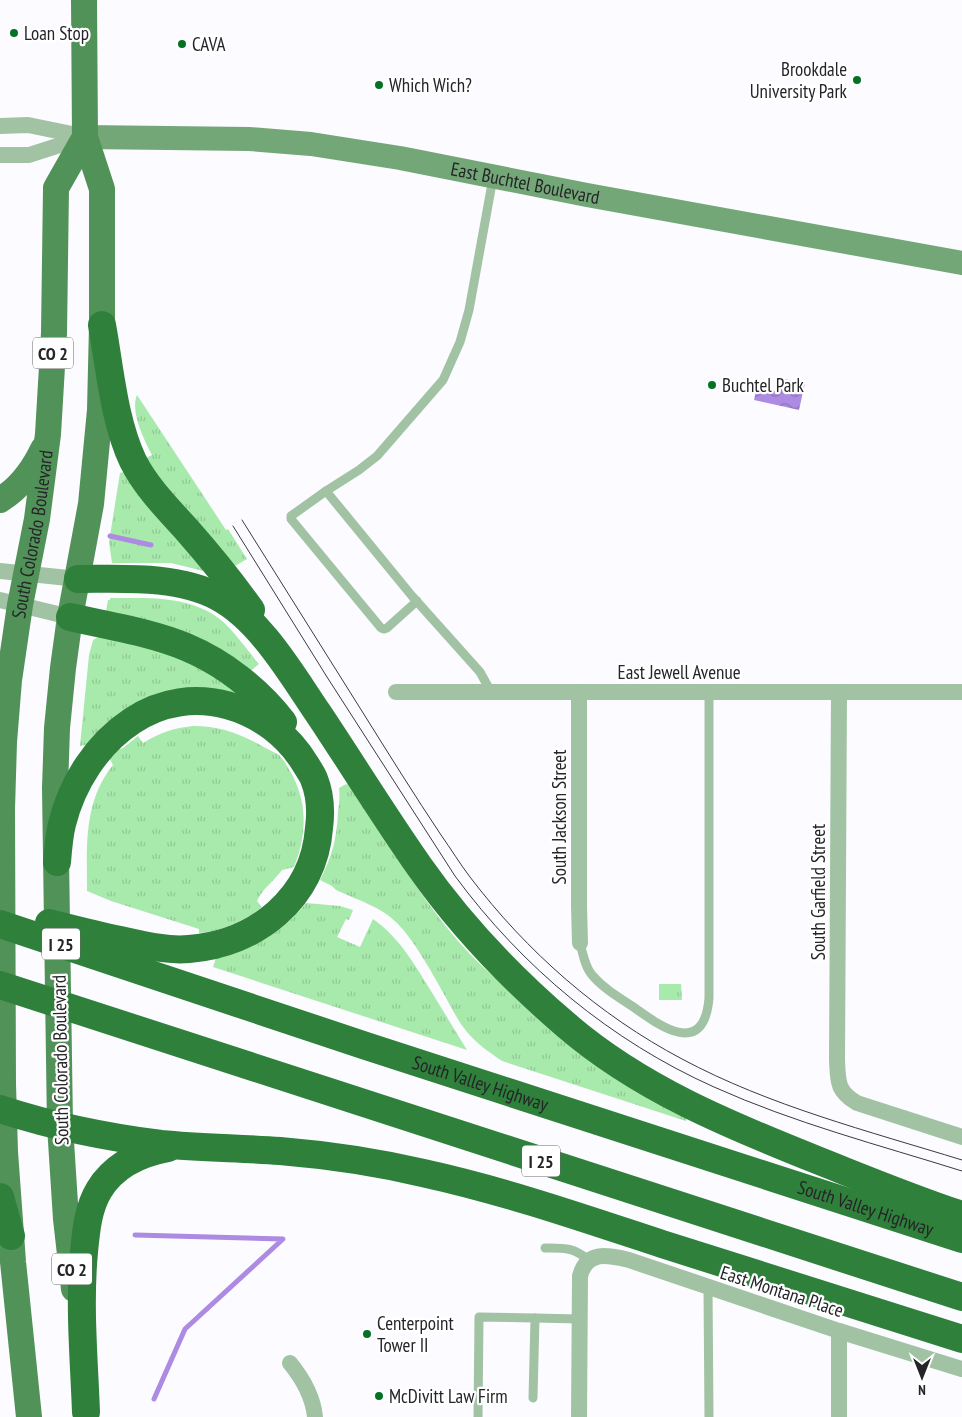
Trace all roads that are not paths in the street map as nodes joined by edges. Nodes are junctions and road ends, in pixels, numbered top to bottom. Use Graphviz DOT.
graph roads {
  1 [pos="84,0"];
  2 [pos="0,126"];
  3 [pos="85,137"];
  4 [pos="0,155"];
  5 [pos="494,176"];
  6 [pos="962,263"];
  7 [pos="102,325"];
  8 [pos="48,434"];
  9 [pos="326,490"];
  10 [pos="0,500"];
  11 [pos="0,571"];
  12 [pos="26,574"];
  13 [pos="78,579"];
  14 [pos="417,601"];
  15 [pos="10,603"];
  16 [pos="70,618"];
  17 [pos="0,650"];
  18 [pos="282,660"];
  19 [pos="9,680"];
  20 [pos="396,692"];
  21 [pos="491,692"];
  22 [pos="579,692"];
  23 [pos="709,692"];
  24 [pos="839,692"];
  25 [pos="962,692"];
  26 [pos="314,779"];
  27 [pos="57,862"];
  28 [pos="0,909"];
  29 [pos="0,924"];
  30 [pos="580,943"];
  31 [pos="0,984"];
  32 [pos="0,1000"];
  33 [pos="331,1092"];
  34 [pos="2,1110"];
  35 [pos="60,1126"];
  36 [pos="962,1137"];
  37 [pos="222,1147"];
  38 [pos="0,1197"];
  39 [pos="962,1215"];
  40 [pos="11,1236"];
  41 [pos="962,1239"];
  42 [pos="545,1248"];
  43 [pos="589,1260"];
  44 [pos="708,1288"];
  45 [pos="962,1297"];
  46 [pos="535,1318"];
  47 [pos="579,1319"];
  48 [pos="839,1331"];
  49 [pos="962,1339"];
  50 [pos="290,1363"];
  51 [pos="962,1369"];
  52 [pos="534,1398"];
  53 [pos="86,1414"];
  54 [pos="29,1417"];
  55 [pos="315,1417"];
  56 [pos="478,1417"];
  57 [pos="579,1417"];
  58 [pos="709,1417"];
  59 [pos="839,1417"];
  1 -- 3 [label="main road, South Colorado Boulevard / CO 2"];
  2 -- 3 [label="street"];
  3 -- 4 [label="street"];
  3 -- 5 [label="main road, East Buchtel Boulevard"];
  3 -- 7 [label="main road, South Colorado Boulevard / CO 2"];
  3 -- 8 [label="main road, South Colorado Boulevard / CO 2"];
  5 -- 6 [label="main road, East Buchtel Boulevard"];
  5 -- 9 [label="lane"];
  7 -- 13 [label="main road, South Colorado Boulevard / CO 2"];
  7 -- 18 [label="highway"];
  8 -- 10 [label="main road"];
  8 -- 12 [label="main road, South Colorado Boulevard / CO 2"];
  9 -- 14 [label="lane"];
  9 -- 14 [label="lane"];
  11 -- 12 [label="street"];
  12 -- 13 [label="street"];
  12 -- 15 [label="main road, South Colorado Boulevard / CO 2"];
  13 -- 16 [label="main road, South Colorado Boulevard / CO 2"];
  13 -- 18 [label="highway"];
  14 -- 21 [label="lane"];
  15 -- 16 [label="street"];
  15 -- 19 [label="main road, South Colorado Boulevard / CO 2"];
  16 -- 26 [label="highway"];
  16 -- 27 [label="main road, South Colorado Boulevard / CO 2"];
  17 -- 19 [label="main road"];
  18 -- 39 [label="highway"];
  19 -- 34 [label="main road, South Colorado Boulevard / CO 2"];
  20 -- 21 [label="street, East Jewell Avenue"];
  21 -- 22 [label="street, East Jewell Avenue"];
  22 -- 23 [label="street, East Jewell Avenue"];
  22 -- 30 [label="street, South Jackson Street"];
  23 -- 24 [label="street, East Jewell Avenue"];
  23 -- 30 [label="lane"];
  24 -- 25 [label="street, East Jewell Avenue"];
  24 -- 36 [label="street, South Garfield Street"];
  26 -- 27 [label="highway"];
  26 -- 28 [label="highway"];
  27 -- 35 [label="main road, South Colorado Boulevard / CO 2"];
  29 -- 41 [label="highway, South Valley Highway / I 25"];
  31 -- 33 [label="highway, I 25"];
  32 -- 33 [label="highway"];
  33 -- 45 [label="highway, I 25"];
  34 -- 35 [label="highway"];
  34 -- 40 [label="main road, South Colorado Boulevard / CO 2"];
  35 -- 37 [label="highway"];
  35 -- 53 [label="main road, South Colorado Boulevard / CO 2"];
  37 -- 49 [label="highway"];
  37 -- 53 [label="highway"];
  38 -- 40 [label="highway"];
  40 -- 54 [label="main road, South Colorado Boulevard / CO 2"];
  42 -- 43 [label="lane"];
  43 -- 44 [label="street, East Montana Place"];
  43 -- 47 [label="street"];
  44 -- 48 [label="street, East Montana Place"];
  44 -- 58 [label="lane"];
  46 -- 47 [label="lane"];
  46 -- 52 [label="lane"];
  46 -- 56 [label="lane"];
  47 -- 57 [label="street"];
  48 -- 51 [label="street, East Montana Place"];
  48 -- 59 [label="street"];
  50 -- 55 [label="street"];
}
